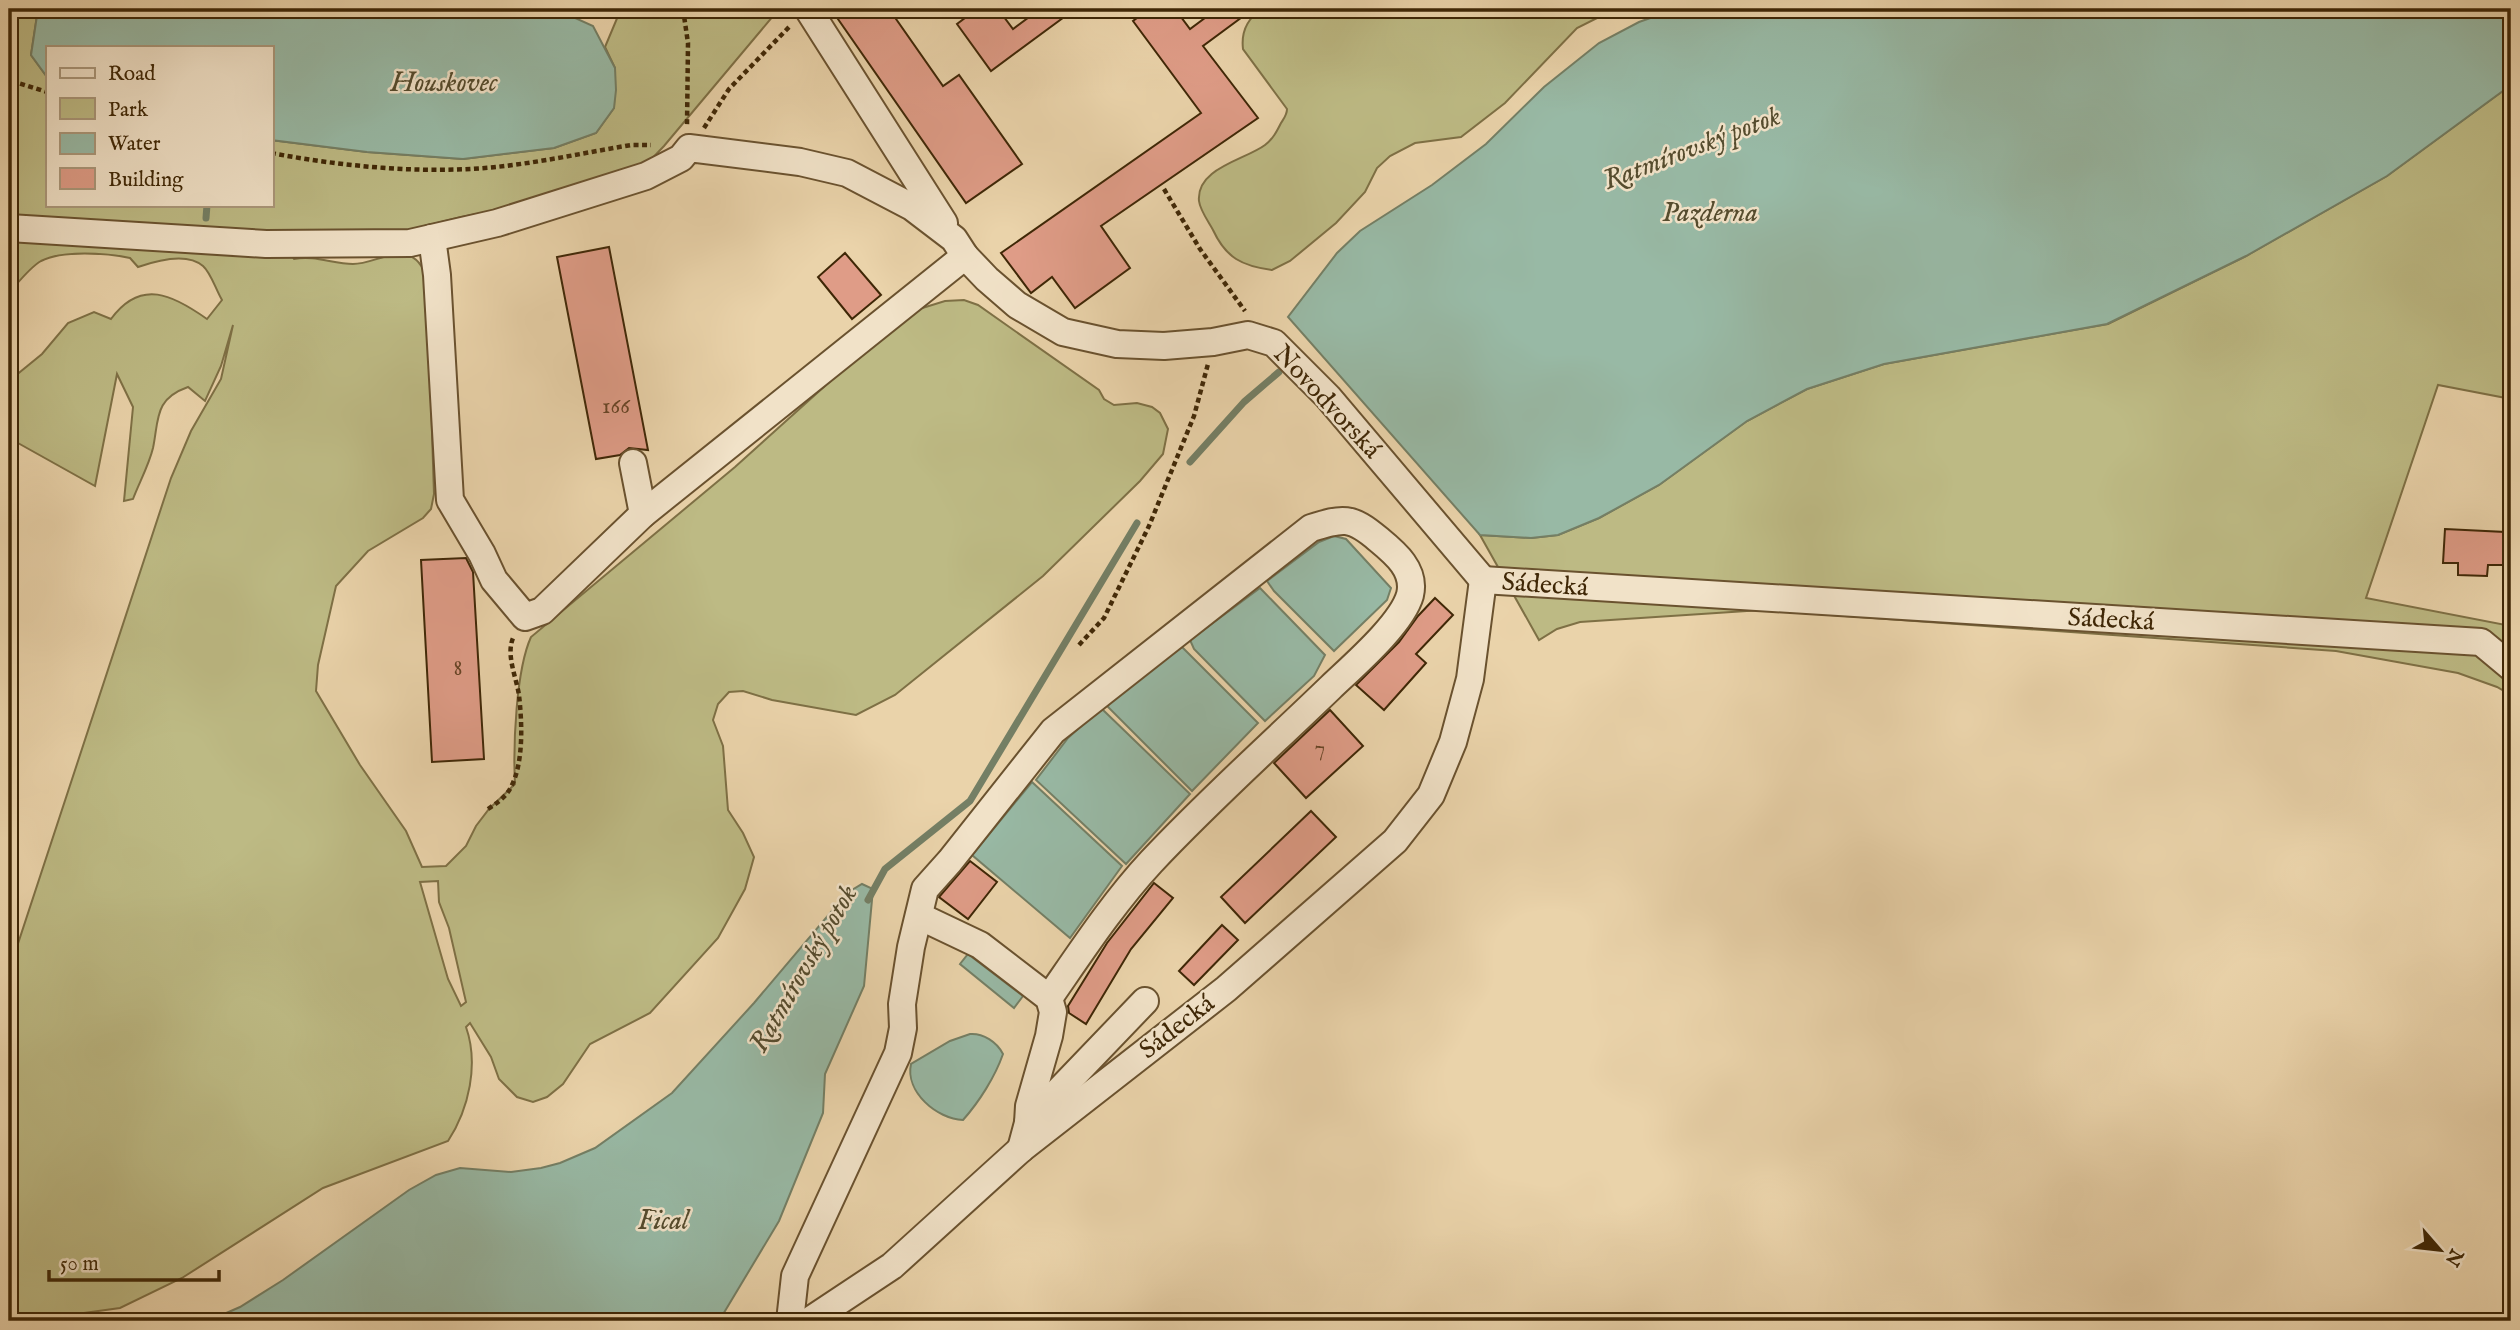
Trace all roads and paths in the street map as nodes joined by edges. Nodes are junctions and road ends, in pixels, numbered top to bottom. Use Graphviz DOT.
graph roads {
  1 [pos="683,9"];
  2 [pos="803,14"];
  3 [pos="12,81"];
  4 [pos="46,92"];
  5 [pos="273,153"];
  6 [pos="685,153"];
  7 [pos="1164,189"];
  8 [pos="9,228"];
  9 [pos="432,238"];
  10 [pos="959,248"];
  11 [pos="1247,313"];
  12 [pos="1213,342"];
  13 [pos="633,463"];
  14 [pos="643,514"];
  15 [pos="1483,580"];
  16 [pos="525,617"];
  17 [pos="1079,645"];
  18 [pos="2511,667"];
  19 [pos="488,809"];
  20 [pos="919,916"];
  21 [pos="1049,998"];
  22 [pos="1144,1001"];
  23 [pos="1028,1123"];
  24 [pos="1021,1150"];
  25 [pos="790,1321"];
  26 [pos="809,1321"];
  1 -- 6 [label="path"];
  2 -- 6 [label="path"];
  2 -- 10 [label="street"];
  3 -- 4 [label="path"];
  5 -- 6 [label="path"];
  6 -- 9 [label="street"];
  6 -- 10 [label="street, Novodvorská"];
  7 -- 11 [label="path"];
  8 -- 9 [label="street"];
  9 -- 16 [label="street"];
  10 -- 12 [label="street, Novodvorská"];
  10 -- 14 [label="street"];
  12 -- 15 [label="street, Novodvorská"];
  12 -- 17 [label="path"];
  13 -- 14 [label="street"];
  14 -- 16 [label="street"];
  15 -- 18 [label="street, Sádecká"];
  15 -- 24 [label="street, Sádecká"];
  16 -- 19 [label="path"];
  20 -- 21 [label="street"];
  20 -- 21 [label="street"];
  20 -- 25 [label="street"];
  21 -- 23 [label="street"];
  22 -- 23 [label="street"];
  23 -- 24 [label="street"];
  24 -- 26 [label="street, Sádecká"];
}
